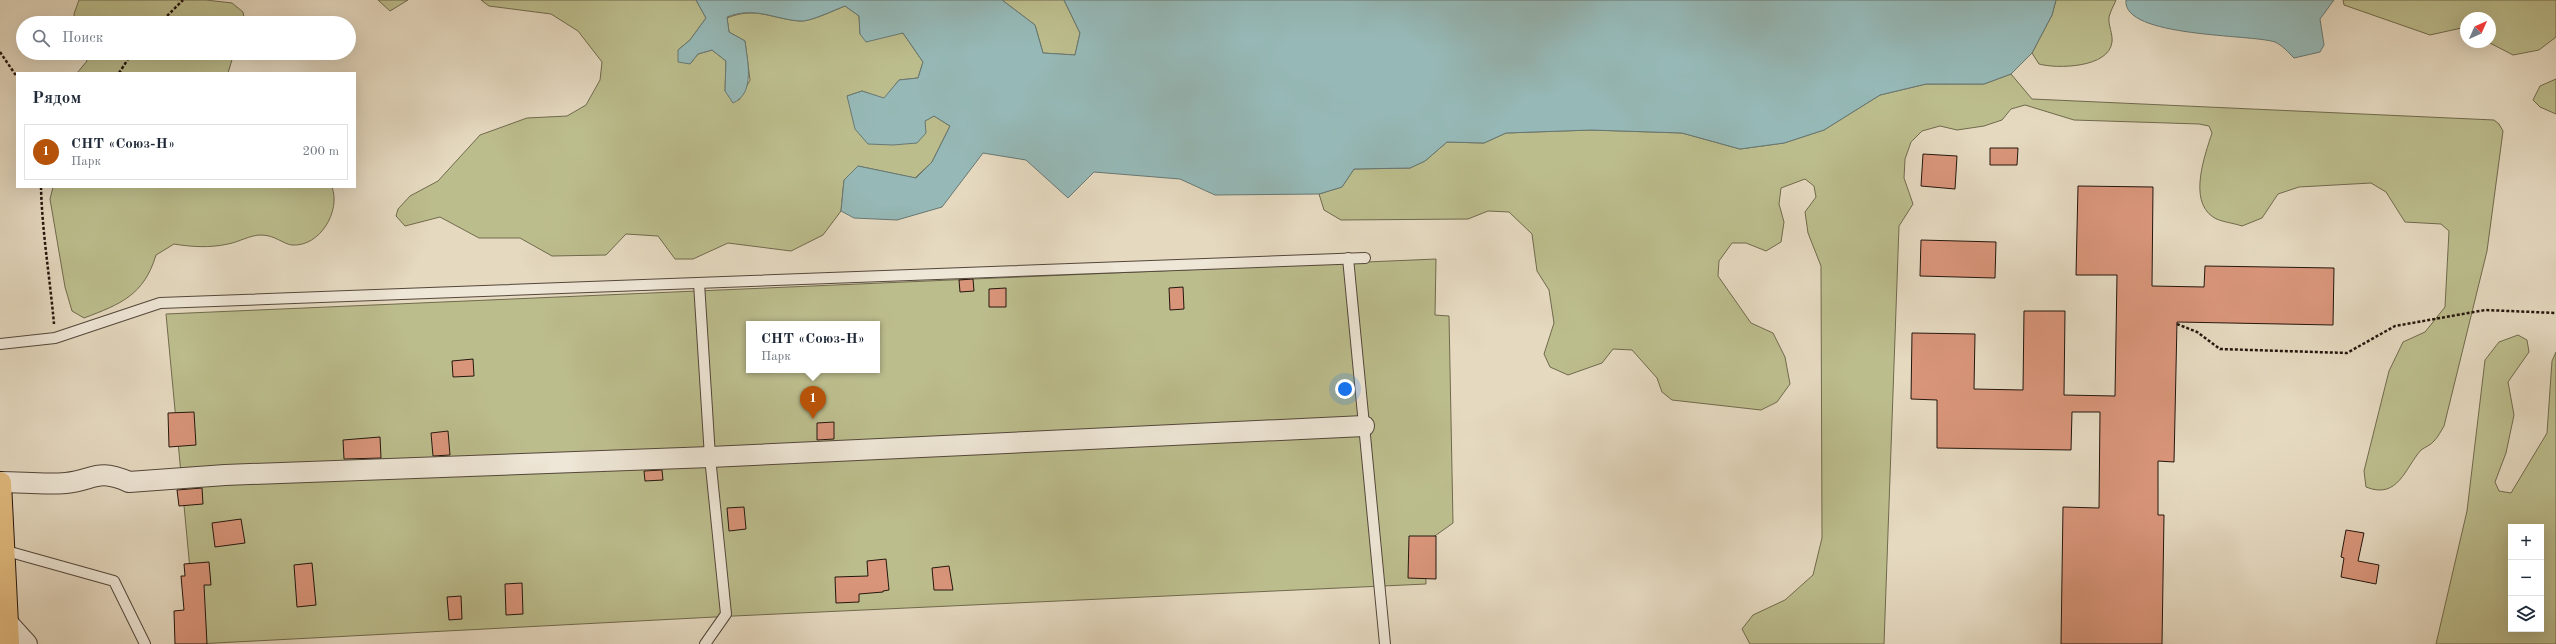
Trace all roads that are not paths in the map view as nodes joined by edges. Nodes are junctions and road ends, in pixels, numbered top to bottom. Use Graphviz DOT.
graph roads {
  1 [pos="1348,258"];
  2 [pos="1365,258"];
  3 [pos="699,283"];
  4 [pos="0,344"];
  5 [pos="1364,426"];
  6 [pos="710,457"];
  7 [pos="0,483"];
  8 [pos="3,550"];
  9 [pos="7,622"];
  10 [pos="8,644"];
  11 [pos="27,644"];
  12 [pos="145,644"];
  13 [pos="705,644"];
  14 [pos="1385,644"];
  1 -- 2 [label="lane"];
  1 -- 3 [label="lane"];
  1 -- 5 [label="lane"];
  3 -- 4 [label="lane"];
  3 -- 6 [label="lane"];
  5 -- 6 [label="street"];
  5 -- 14 [label="lane"];
  6 -- 7 [label="street"];
  6 -- 13 [label="lane"];
  7 -- 8 [label="main road"];
  8 -- 9 [label="main road"];
  8 -- 12 [label="lane"];
  9 -- 10 [label="main road"];
  9 -- 11 [label="street"];
}
